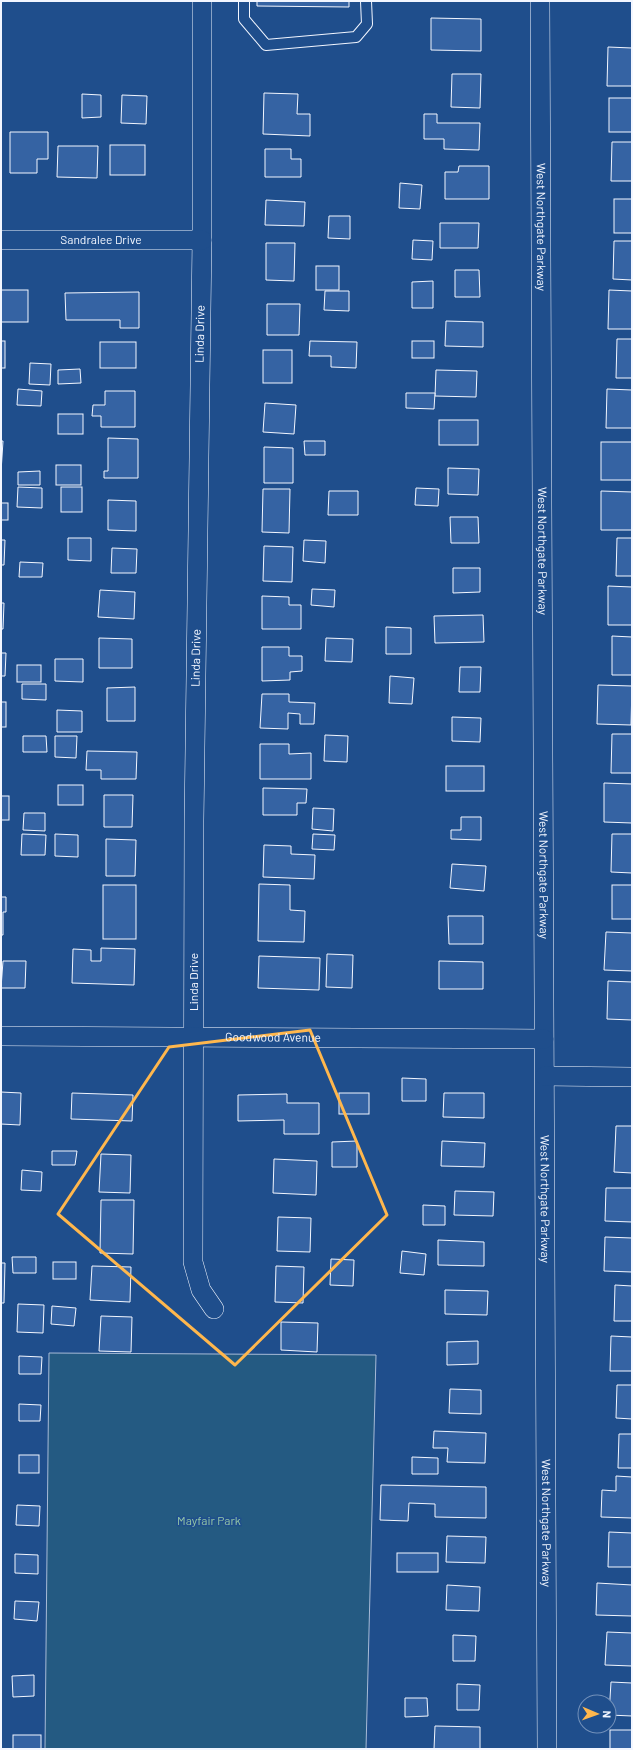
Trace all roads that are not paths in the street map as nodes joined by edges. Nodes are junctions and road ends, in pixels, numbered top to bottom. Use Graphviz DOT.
graph roads {
  1 [pos="202,1"];
  2 [pos="244,1"];
  3 [pos="366,1"];
  4 [pos="540,1"];
  5 [pos="1,240"];
  6 [pos="202,240"];
  7 [pos="1,1036"];
  8 [pos="194,1037"];
  9 [pos="544,1039"];
  10 [pos="545,1076"];
  11 [pos="632,1077"];
  12 [pos="214,1309"];
  13 [pos="546,1749"];
  1 -- 6 [label="street, Linda Drive"];
  2 -- 3 [label="lane"];
  4 -- 9 [label="street, West Northgate Parkway"];
  5 -- 6 [label="street, Sandralee Drive"];
  6 -- 8 [label="street, Linda Drive"];
  7 -- 8 [label="street, Goodwood Avenue"];
  8 -- 9 [label="street, Goodwood Avenue"];
  8 -- 12 [label="street, Linda Drive"];
  9 -- 10 [label="street, West Northgate Parkway"];
  10 -- 11 [label="street"];
  10 -- 13 [label="street, West Northgate Parkway"];
}
